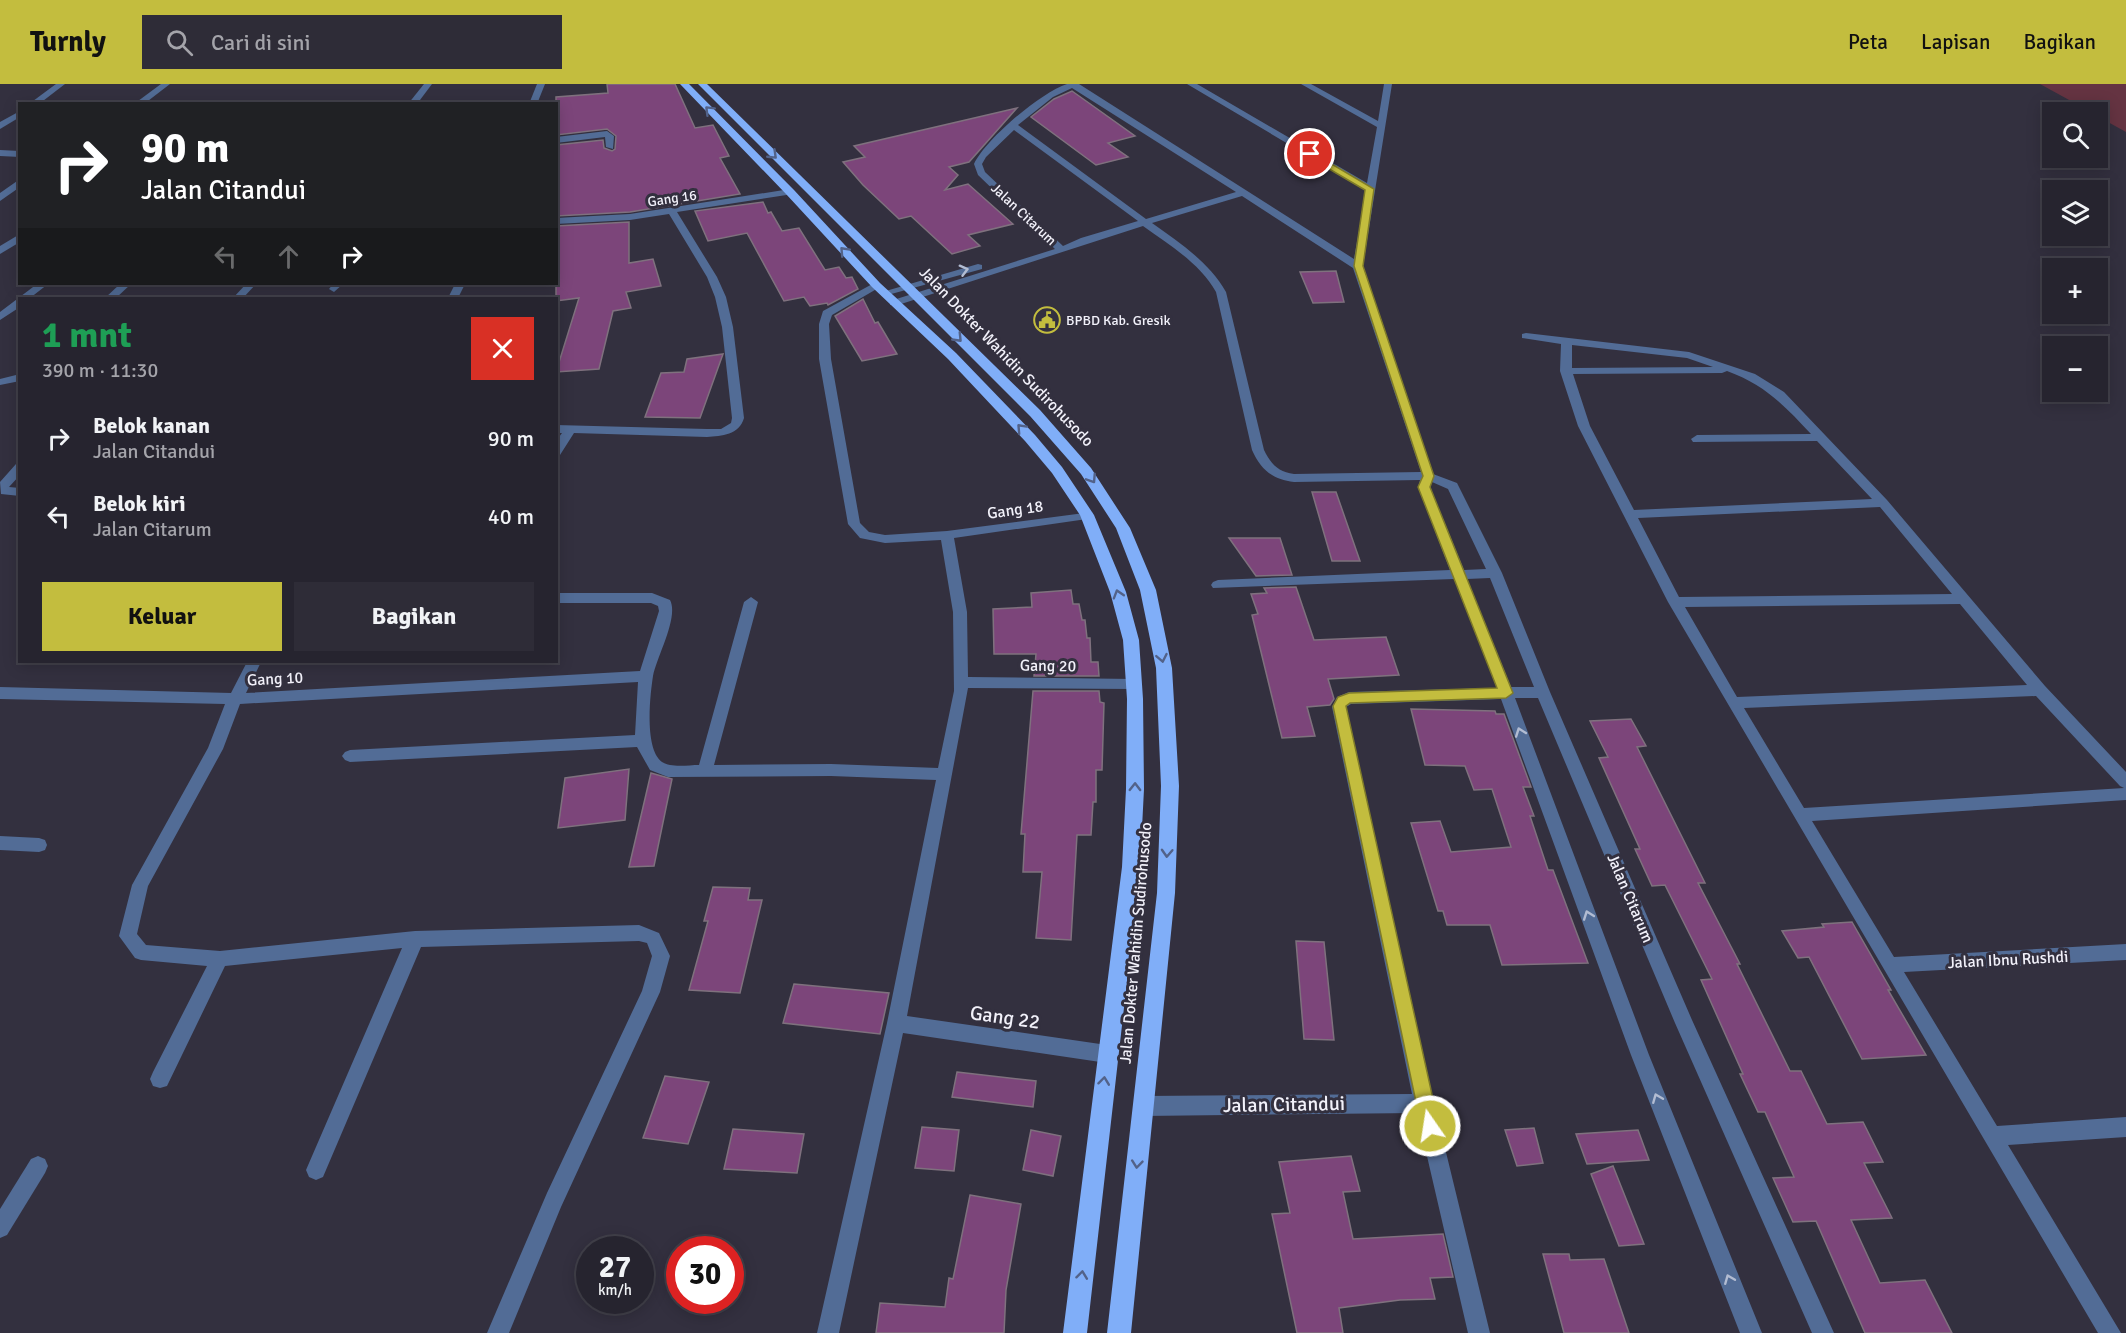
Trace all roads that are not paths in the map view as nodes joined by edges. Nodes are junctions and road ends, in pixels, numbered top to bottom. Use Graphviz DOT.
graph roads {
  1 [pos="61,84"];
  2 [pos="166,84"];
  3 [pos="428,84"];
  4 [pos="541,84"];
  5 [pos="684,84"];
  6 [pos="702,84"];
  7 [pos="1073,84"];
  8 [pos="1191,84"];
  9 [pos="1305,84"];
  10 [pos="1388,84"];
  11 [pos="36,102"];
  12 [pos="141,102"];
  13 [pos="414,102"];
  14 [pos="534,102"];
  15 [pos="18,113"];
  16 [pos="0,126"];
  17 [pos="1014,126"];
  18 [pos="1379,126"];
  19 [pos="558,140"];
  20 [pos="610,147"];
  21 [pos="0,153"];
  22 [pos="18,154"];
  23 [pos="18,184"];
  24 [pos="1370,189"];
  25 [pos="790,192"];
  26 [pos="1244,193"];
  27 [pos="0,198"];
  28 [pos="672,212"];
  29 [pos="558,220"];
  30 [pos="1147,223"];
  31 [pos="18,238"];
  32 [pos="1060,247"];
  33 [pos="0,252"];
  34 [pos="18,253"];
  35 [pos="1358,266"];
  36 [pos="42,285"];
  37 [pos="125,285"];
  38 [pos="250,285"];
  39 [pos="913,291"];
  40 [pos="885,294"];
  41 [pos="25,297"];
  42 [pos="111,297"];
  43 [pos="239,297"];
  44 [pos="18,303"];
  45 [pos="0,316"];
  46 [pos="1526,336"];
  47 [pos="1567,341"];
  48 [pos="1736,370"];
  49 [pos="1566,371"];
  50 [pos="18,378"];
  51 [pos="0,382"];
  52 [pos="558,429"];
  53 [pos="570,429"];
  54 [pos="1822,437"];
  55 [pos="1697,439"];
  56 [pos="558,449"];
  57 [pos="17,470"];
  58 [pos="0,474"];
  59 [pos="1428,476"];
  60 [pos="18,492"];
  61 [pos="1883,503"];
  62 [pos="1628,514"];
  63 [pos="1087,515"];
  64 [pos="947,535"];
  65 [pos="1495,573"];
  66 [pos="1457,574"];
  67 [pos="1218,585"];
  68 [pos="558,598"];
  69 [pos="1964,599"];
  70 [pos="751,602"];
  71 [pos="1675,602"];
  72 [pos="253,663"];
  73 [pos="646,676"];
  74 [pos="961,682"];
  75 [pos="1134,684"];
  76 [pos="2040,690"];
  77 [pos="1543,692"];
  78 [pos="0,693"];
  79 [pos="1506,693"];
  80 [pos="235,699"];
  81 [pos="1733,703"];
  82 [pos="642,741"];
  83 [pos="350,756"];
  84 [pos="705,770"];
  85 [pos="945,774"];
  86 [pos="2126,782"];
  87 [pos="2126,794"];
  88 [pos="1800,815"];
  89 [pos="0,843"];
  90 [pos="39,845"];
  91 [pos="415,939"];
  92 [pos="2126,952"];
  93 [pos="220,959"];
  94 [pos="1890,965"];
  95 [pos="896,1023"];
  96 [pos="1107,1054"];
  97 [pos="160,1079"];
  98 [pos="1424,1103"];
  99 [pos="1143,1106"];
  100 [pos="2126,1127"];
  101 [pos="1991,1136"];
  102 [pos="38,1166"];
  103 [pos="316,1170"];
  104 [pos="0,1228"];
  105 [pos="498,1333"];
  106 [pos="828,1333"];
  107 [pos="1075,1333"];
  108 [pos="1119,1333"];
  109 [pos="1479,1333"];
  110 [pos="1751,1333"];
  111 [pos="1823,1333"];
  112 [pos="2110,1333"];
  1 -- 11 [label="street"];
  2 -- 12 [label="street"];
  3 -- 13 [label="street"];
  4 -- 14 [label="street"];
  25 -- 5 [label="highway, Jalan Dokter Wahidin Sudirohusodo, one-way"];
  6 -- 39 [label="highway, Jalan Dokter Wahidin Sudirohusodo, one-way"];
  7 -- 17 [label="street, Jalan Citarum"];
  7 -- 26 [label="street"];
  8 -- 24 [label="street"];
  9 -- 18 [label="street"];
  10 -- 18 [label="street"];
  15 -- 16 [label="street"];
  17 -- 30 [label="street"];
  17 -- 32 [label="street, Jalan Citarum"];
  18 -- 24 [label="street"];
  19 -- 20 [label="street"];
  21 -- 22 [label="street"];
  23 -- 27 [label="street"];
  24 -- 35 [label="street"];
  25 -- 28 [label="street, Gang 16"];
  40 -- 25 [label="highway, Jalan Dokter Wahidin Sudirohusodo, one-way"];
  26 -- 30 [label="street, Gang 18"];
  26 -- 35 [label="street"];
  28 -- 29 [label="street, Gang 16"];
  28 -- 53 [label="street"];
  30 -- 32 [label="street, Gang 18"];
  30 -- 59 [label="street"];
  31 -- 33 [label="street"];
  32 -- 39 [label="street, Gang 18"];
  33 -- 34 [label="street"];
  35 -- 59 [label="street"];
  36 -- 41 [label="street"];
  37 -- 42 [label="street"];
  38 -- 43 [label="street"];
  39 -- 40 [label="street, Gang 18"];
  39 -- 99 [label="highway, Jalan Dokter Wahidin Sudirohusodo, one-way"];
  63 -- 40 [label="highway, Jalan Dokter Wahidin Sudirohusodo, one-way"];
  40 -- 64 [label="street, Gang 18"];
  44 -- 45 [label="street"];
  46 -- 47 [label="street"];
  47 -- 48 [label="street"];
  47 -- 49 [label="street"];
  48 -- 49 [label="street"];
  48 -- 54 [label="street"];
  49 -- 62 [label="street"];
  50 -- 51 [label="street"];
  52 -- 53 [label="street"];
  53 -- 56 [label="street"];
  54 -- 55 [label="street"];
  54 -- 61 [label="street"];
  57 -- 58 [label="street"];
  57 -- 60 [label="street"];
  59 -- 65 [label="street, Jalan Citarum"];
  59 -- 66 [label="street"];
  61 -- 62 [label="street"];
  61 -- 69 [label="street"];
  62 -- 71 [label="street"];
  63 -- 64 [label="street, Gang 18"];
  75 -- 63 [label="highway, Jalan Dokter Wahidin Sudirohusodo, one-way"];
  64 -- 74 [label="street"];
  65 -- 66 [label="street"];
  65 -- 77 [label="street, Jalan Citarum"];
  66 -- 67 [label="street"];
  66 -- 79 [label="street"];
  68 -- 73 [label="street"];
  69 -- 71 [label="street"];
  69 -- 76 [label="street"];
  70 -- 84 [label="street"];
  71 -- 81 [label="street"];
  72 -- 80 [label="street, Gang 10"];
  73 -- 80 [label="street, Gang 10"];
  73 -- 82 [label="street"];
  74 -- 75 [label="street, Gang 20"];
  74 -- 85 [label="street"];
  96 -- 75 [label="highway, Jalan Dokter Wahidin Sudirohusodo, one-way"];
  76 -- 81 [label="street"];
  76 -- 86 [label="street"];
  77 -- 79 [label="street"];
  77 -- 111 [label="street, Jalan Citarum"];
  78 -- 80 [label="street"];
  79 -- 98 [label="street"];
  110 -- 79 [label="street, one-way"];
  80 -- 93 [label="street"];
  81 -- 88 [label="street"];
  82 -- 83 [label="street"];
  82 -- 84 [label="street"];
  84 -- 85 [label="street"];
  85 -- 95 [label="street"];
  87 -- 88 [label="street"];
  88 -- 94 [label="street"];
  89 -- 90 [label="street"];
  91 -- 93 [label="street"];
  91 -- 103 [label="street"];
  91 -- 105 [label="street"];
  92 -- 94 [label="street, Jalan Ibnu Rushdi"];
  93 -- 97 [label="street"];
  94 -- 101 [label="street"];
  95 -- 96 [label="street, Gang 22"];
  95 -- 106 [label="street"];
  107 -- 96 [label="highway, Jalan Dokter Wahidin Sudirohusodo, one-way"];
  98 -- 99 [label="street, Jalan Citandui"];
  98 -- 109 [label="street"];
  99 -- 108 [label="highway, Jalan Dokter Wahidin Sudirohusodo, one-way"];
  100 -- 101 [label="street"];
  101 -- 112 [label="street"];
  102 -- 104 [label="street"];
}
